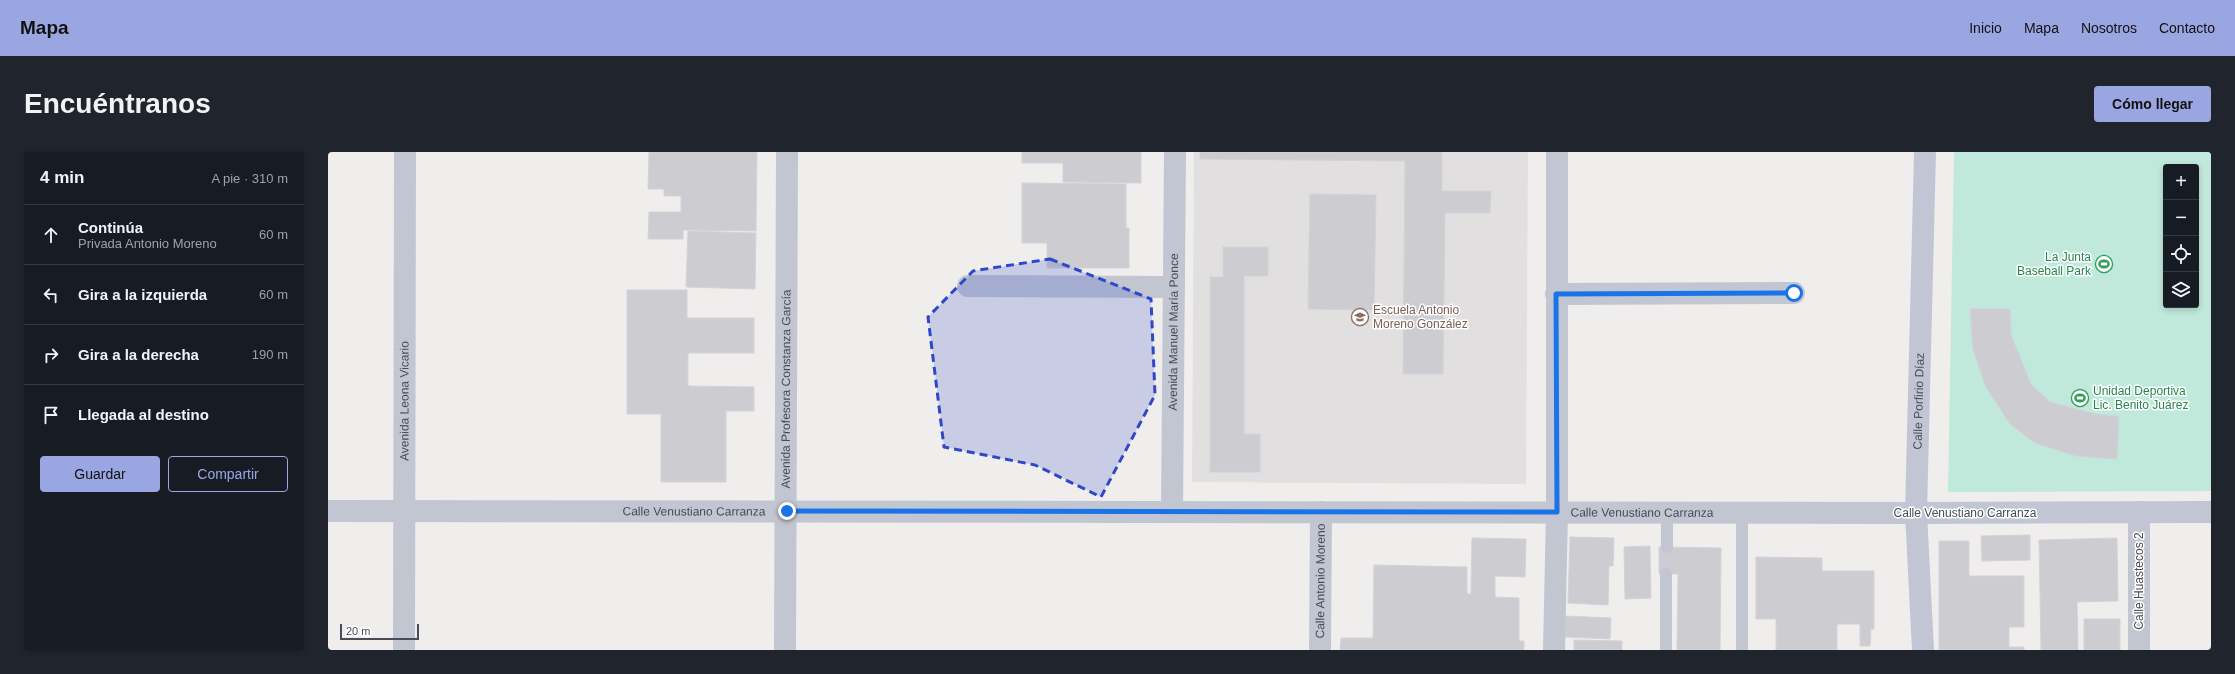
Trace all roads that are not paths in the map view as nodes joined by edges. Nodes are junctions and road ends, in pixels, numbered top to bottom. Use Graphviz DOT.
graph roads {
  1 [pos="405,152"];
  2 [pos="787,152"];
  3 [pos="1175,152"];
  4 [pos="1557,152"];
  5 [pos="1925,152"];
  6 [pos="968,286"];
  7 [pos="1174,287"];
  8 [pos="1794,293"];
  9 [pos="1556,294"];
  10 [pos="328,511"];
  11 [pos="404,511"];
  12 [pos="787,511"];
  13 [pos="1172,512"];
  14 [pos="1320,512"];
  15 [pos="1557,512"];
  16 [pos="2139,512"];
  17 [pos="2211,512"];
  18 [pos="1667,513"];
  19 [pos="1742,513"];
  20 [pos="1916,513"];
  21 [pos="1667,547"];
  22 [pos="1666,574"];
  23 [pos="404,650"];
  24 [pos="785,650"];
  25 [pos="1320,650"];
  26 [pos="1554,650"];
  27 [pos="1666,650"];
  28 [pos="1742,650"];
  29 [pos="1923,650"];
  30 [pos="2139,650"];
  1 -- 11 [label="street, Avenida Leona Vicario"];
  2 -- 12 [label="street, Avenida Profesora Constanza García"];
  3 -- 7 [label="street, Avenida Manuel María Ponce"];
  4 -- 9 [label="street"];
  5 -- 20 [label="street, Calle Porfirio Díaz"];
  6 -- 7 [label="street"];
  7 -- 13 [label="street, Avenida Manuel María Ponce"];
  8 -- 9 [label="street"];
  9 -- 15 [label="street"];
  10 -- 11 [label="street, Calle Venustiano Carranza"];
  11 -- 12 [label="street, Calle Venustiano Carranza"];
  11 -- 23 [label="street, Avenida Leona Vicario"];
  12 -- 13 [label="street, Calle Venustiano Carranza"];
  12 -- 24 [label="street, Avenida Profesora Constanza García"];
  13 -- 14 [label="street, Calle Venustiano Carranza"];
  14 -- 15 [label="street, Calle Venustiano Carranza"];
  14 -- 25 [label="street, Calle Antonio Moreno"];
  15 -- 18 [label="street, Calle Venustiano Carranza"];
  15 -- 26 [label="street"];
  16 -- 17 [label="street, Calle Venustiano Carranza"];
  16 -- 20 [label="street, Calle Venustiano Carranza"];
  16 -- 30 [label="street, Calle Huastecos 2"];
  18 -- 19 [label="street, Calle Venustiano Carranza"];
  18 -- 21 [label="lane"];
  19 -- 20 [label="street, Calle Venustiano Carranza"];
  19 -- 28 [label="lane"];
  20 -- 29 [label="street, Calle Porfirio Díaz"];
  22 -- 27 [label="lane"];
}
